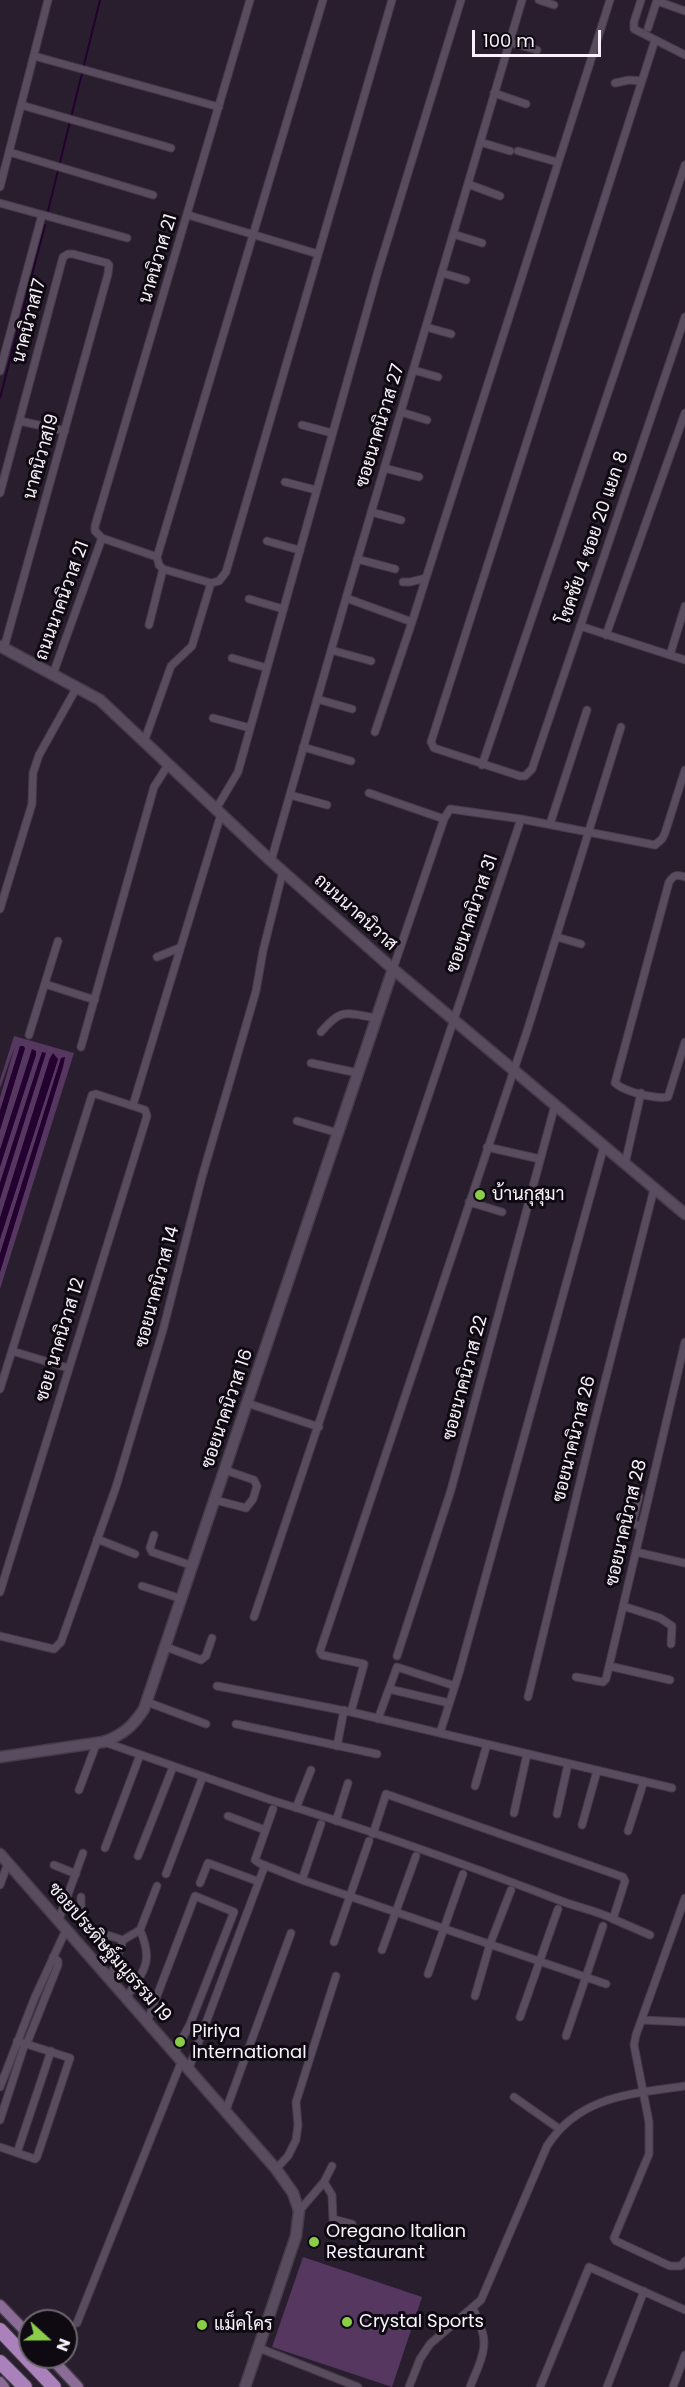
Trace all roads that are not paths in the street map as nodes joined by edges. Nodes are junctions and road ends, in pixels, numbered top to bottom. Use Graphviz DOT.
graph roads {
  1 [pos="48,0"];
  2 [pos="250,0"];
  3 [pos="323,0"];
  4 [pos="392,0"];
  5 [pos="461,0"];
  6 [pos="522,0"];
  7 [pos="539,0"];
  8 [pos="610,0"];
  9 [pos="641,0"];
  10 [pos="657,0"];
  11 [pos="554,4"];
  12 [pos="685,11"];
  13 [pos="648,28"];
  14 [pos="655,40"];
  15 [pos="509,42"];
  16 [pos="537,50"];
  17 [pos="685,55"];
  18 [pos="34,56"];
  19 [pos="642,81"];
  20 [pos="615,82"];
  21 [pos="494,93"];
  22 [pos="526,104"];
  23 [pos="21,105"];
  24 [pos="219,107"];
  25 [pos="480,142"];
  26 [pos="171,148"];
  27 [pos="510,151"];
  28 [pos="518,151"];
  29 [pos="9,152"];
  30 [pos="557,162"];
  31 [pos="685,165"];
  32 [pos="468,184"];
  33 [pos="0,187"];
  34 [pos="153,195"];
  35 [pos="500,196"];
  36 [pos="0,203"];
  37 [pos="42,215"];
  38 [pos="188,215"];
  39 [pos="253,234"];
  40 [pos="453,234"];
  41 [pos="127,238"];
  42 [pos="482,243"];
  43 [pos="318,254"];
  44 [pos="62,260"];
  45 [pos="442,273"];
  46 [pos="466,280"];
  47 [pos="685,317"];
  48 [pos="426,327"];
  49 [pos="451,334"];
  50 [pos="2,356"];
  51 [pos="413,370"];
  52 [pos="0,371"];
  53 [pos="438,377"];
  54 [pos="401,412"];
  55 [pos="685,413"];
  56 [pos="427,420"];
  57 [pos="20,421"];
  58 [pos="302,425"];
  59 [pos="64,431"];
  60 [pos="332,433"];
  61 [pos="384,468"];
  62 [pos="419,477"];
  63 [pos="285,482"];
  64 [pos="316,490"];
  65 [pos="0,493"];
  66 [pos="371,512"];
  67 [pos="401,520"];
  68 [pos="102,538"];
  69 [pos="267,541"];
  70 [pos="299,550"];
  71 [pos="157,557"];
  72 [pos="357,559"];
  73 [pos="163,569"];
  74 [pos="394,569"];
  75 [pos="426,578"];
  76 [pos="403,582"];
  77 [pos="211,583"];
  78 [pos="346,598"];
  79 [pos="249,599"];
  80 [pos="685,606"];
  81 [pos="283,609"];
  82 [pos="412,622"];
  83 [pos="149,625"];
  84 [pos="580,626"];
  85 [pos="606,635"];
  86 [pos="2,647"];
  87 [pos="331,650"];
  88 [pos="670,655"];
  89 [pos="232,658"];
  90 [pos="685,660"];
  91 [pos="371,661"];
  92 [pos="267,668"];
  93 [pos="53,674"];
  94 [pos="77,687"];
  95 [pos="317,699"];
  96 [pos="352,709"];
  97 [pos="587,710"];
  98 [pos="213,718"];
  99 [pos="621,727"];
  100 [pos="250,728"];
  101 [pos="375,732"];
  102 [pos="144,742"];
  103 [pos="303,747"];
  104 [pos="351,761"];
  105 [pos="168,765"];
  106 [pos="482,765"];
  107 [pos="685,770"];
  108 [pos="369,793"];
  109 [pos="290,795"];
  110 [pos="327,805"];
  111 [pos="218,811"];
  112 [pos="445,816"];
  113 [pos="521,819"];
  114 [pos="550,824"];
  115 [pos="590,831"];
  116 [pos="272,861"];
  117 [pos="283,872"];
  118 [pos="685,877"];
  119 [pos="0,909"];
  120 [pos="557,937"];
  121 [pos="58,941"];
  122 [pos="581,944"];
  123 [pos="179,948"];
  124 [pos="157,957"];
  125 [pos="393,969"];
  126 [pos="45,984"];
  127 [pos="95,1000"];
  128 [pos="377,1018"];
  129 [pos="453,1020"];
  130 [pos="321,1032"];
  131 [pos="29,1035"];
  132 [pos="685,1042"];
  133 [pos="81,1047"];
  134 [pos="311,1063"];
  135 [pos="513,1070"];
  136 [pos="358,1073"];
  137 [pos="641,1093"];
  138 [pos="133,1105"];
  139 [pos="555,1105"];
  140 [pos="297,1121"];
  141 [pos="338,1133"];
  142 [pos="604,1146"];
  143 [pos="487,1147"];
  144 [pos="540,1159"];
  145 [pos="625,1164"];
  146 [pos="654,1189"];
  147 [pos="469,1202"];
  148 [pos="502,1212"];
  149 [pos="685,1214"];
  150 [pos="685,1342"];
  151 [pos="12,1351"];
  152 [pos="68,1368"];
  153 [pos="677,1377"];
  154 [pos="685,1379"];
  155 [pos="0,1389"];
  156 [pos="247,1402"];
  157 [pos="319,1427"];
  158 [pos="225,1470"];
  159 [pos="639,1496"];
  160 [pos="215,1500"];
  161 [pos="641,1526"];
  162 [pos="154,1535"];
  163 [pos="97,1539"];
  164 [pos="636,1552"];
  165 [pos="135,1554"];
  166 [pos="685,1563"];
  167 [pos="193,1566"];
  168 [pos="142,1586"];
  169 [pos="0,1592"];
  170 [pos="182,1599"];
  171 [pos="623,1606"];
  172 [pos="254,1617"];
  173 [pos="0,1635"];
  174 [pos="212,1638"];
  175 [pos="671,1644"];
  176 [pos="166,1647"];
  177 [pos="397,1656"];
  178 [pos="609,1666"];
  179 [pos="576,1677"];
  180 [pos="670,1680"];
  181 [pos="217,1686"];
  182 [pos="455,1686"];
  183 [pos="389,1689"];
  184 [pos="528,1697"];
  185 [pos="147,1702"];
  186 [pos="449,1703"];
  187 [pos="347,1711"];
  188 [pos="378,1719"];
  189 [pos="206,1724"];
  190 [pos="236,1724"];
  191 [pos="440,1733"];
  192 [pos="100,1742"];
  193 [pos="487,1744"];
  194 [pos="337,1746"];
  195 [pos="377,1754"];
  196 [pos="527,1754"];
  197 [pos="140,1755"];
  198 [pos="0,1757"];
  199 [pos="568,1764"];
  200 [pos="173,1767"];
  201 [pos="311,1770"];
  202 [pos="597,1771"];
  203 [pos="202,1776"];
  204 [pos="644,1781"];
  205 [pos="348,1783"];
  206 [pos="475,1786"];
  207 [pos="672,1788"];
  208 [pos="79,1790"];
  209 [pos="296,1808"];
  210 [pos="273,1809"];
  211 [pos="514,1813"];
  212 [pos="557,1814"];
  213 [pos="228,1816"];
  214 [pos="336,1821"];
  215 [pos="321,1824"];
  216 [pos="582,1825"];
  217 [pos="265,1830"];
  218 [pos="628,1831"];
  219 [pos="371,1837"];
  220 [pos="105,1848"];
  221 [pos="83,1853"];
  222 [pos="0,1854"];
  223 [pos="138,1856"];
  224 [pos="416,1856"];
  225 [pos="8,1863"];
  226 [pos="54,1865"];
  227 [pos="265,1865"];
  228 [pos="76,1874"];
  229 [pos="166,1874"];
  230 [pos="463,1874"];
  231 [pos="302,1880"];
  232 [pos="257,1881"];
  233 [pos="200,1883"];
  234 [pos="0,1885"];
  235 [pos="157,1886"];
  236 [pos="511,1890"];
  237 [pos="348,1896"];
  238 [pos="81,1897"];
  239 [pos="685,1898"];
  240 [pos="558,1909"];
  241 [pos="395,1912"];
  242 [pos="613,1919"];
  243 [pos="62,1926"];
  244 [pos="603,1926"];
  245 [pos="444,1929"];
  246 [pos="140,1930"];
  247 [pos="291,1933"];
  248 [pos="650,1935"];
  249 [pos="123,1940"];
  250 [pos="334,1942"];
  251 [pos="490,1944"];
  252 [pos="382,1950"];
  253 [pos="539,1961"];
  254 [pos="428,1974"];
  255 [pos="336,1976"];
  256 [pos="586,1977"];
  257 [pos="110,1980"];
  258 [pos="606,1984"];
  259 [pos="475,1996"];
  260 [pos="126,1998"];
  261 [pos="520,2017"];
  262 [pos="642,2020"];
  263 [pos="147,2022"];
  264 [pos="685,2022"];
  265 [pos="567,2036"];
  266 [pos="23,2042"];
  267 [pos="51,2051"];
  268 [pos="182,2060"];
  269 [pos="685,2086"];
  270 [pos="0,2087"];
  271 [pos="643,2092"];
  272 [pos="514,2097"];
  273 [pos="226,2110"];
  274 [pos="0,2120"];
  275 [pos="558,2128"];
  276 [pos="0,2147"];
  277 [pos="17,2153"];
  278 [pos="332,2166"];
  279 [pos="276,2169"];
  280 [pos="324,2182"];
  281 [pos="298,2211"];
  282 [pos="352,2224"];
  283 [pos="685,2261"];
  284 [pos="644,2291"];
  285 [pos="0,2305"];
  286 [pos="473,2308"];
  287 [pos="685,2310"];
  288 [pos="78,2320"];
  289 [pos="18,2324"];
  290 [pos="0,2330"];
  291 [pos="259,2348"];
  292 [pos="685,2355"];
  293 [pos="0,2362"];
  294 [pos="61,2369"];
  295 [pos="0,2382"];
  296 [pos="4,2387"];
  297 [pos="25,2387"];
  298 [pos="54,2387"];
  299 [pos="78,2387"];
  300 [pos="244,2387"];
  301 [pos="358,2387"];
  302 [pos="409,2387"];
  303 [pos="470,2387"];
  304 [pos="540,2387"];
  305 [pos="607,2387"];
  306 [pos="673,2387"];
  1 -- 18 [label="street"];
  2 -- 24 [label="street, นาคนิวาศ 21"];
  3 -- 39 [label="street"];
  4 -- 43 [label="street"];
  5 -- 60 [label="street"];
  6 -- 15 [label="street, ซอยนาคนิวาส 27"];
  7 -- 11 [label="street"];
  8 -- 30 [label="street"];
  9 -- 14 [label="street"];
  10 -- 12 [label="street"];
  10 -- 13 [label="street"];
  14 -- 17 [label="street"];
  14 -- 19 [label="street"];
  15 -- 16 [label="street"];
  15 -- 21 [label="street, ซอยนาคนิวาส 27"];
  18 -- 23 [label="street"];
  18 -- 24 [label="street"];
  19 -- 20 [label="street"];
  19 -- 106 [label="street"];
  21 -- 22 [label="street"];
  21 -- 25 [label="street, ซอยนาคนิวาส 27"];
  23 -- 26 [label="street"];
  23 -- 29 [label="street"];
  24 -- 38 [label="street, นาคนิวาศ 21"];
  25 -- 27 [label="street"];
  25 -- 32 [label="street, ซอยนาคนิวาส 27"];
  28 -- 30 [label="street"];
  29 -- 33 [label="street"];
  29 -- 34 [label="street"];
  30 -- 75 [label="street"];
  31 -- 106 [label="street"];
  32 -- 35 [label="street"];
  32 -- 40 [label="street, ซอยนาคนิวาส 27"];
  36 -- 37 [label="street"];
  37 -- 41 [label="street"];
  37 -- 50 [label="street"];
  38 -- 39 [label="street"];
  38 -- 68 [label="street, นาคนิวาศ 21"];
  39 -- 43 [label="street"];
  39 -- 71 [label="street"];
  40 -- 42 [label="street"];
  40 -- 45 [label="street, ซอยนาคนิวาส 27"];
  43 -- 77 [label="street"];
  44 -- 57 [label="street, นาคนิวาส17"];
  44 -- 59 [label="street, นาคนิวาส19"];
  45 -- 46 [label="street"];
  45 -- 48 [label="street, ซอยนาคนิวาส 27"];
  47 -- 84 [label="street, โชคชัย 4 ซอย 20 แยก 8"];
  48 -- 49 [label="street"];
  48 -- 51 [label="street, ซอยนาคนิวาส 27"];
  50 -- 52 [label="street"];
  51 -- 53 [label="street"];
  51 -- 54 [label="street, ซอยนาคนิวาส 27"];
  54 -- 56 [label="street"];
  54 -- 61 [label="street, ซอยนาคนิวาส 27"];
  55 -- 85 [label="street"];
  57 -- 59 [label="street"];
  57 -- 65 [label="street, นาคนิวาส17"];
  58 -- 60 [label="street"];
  59 -- 86 [label="street, นาคนิวาส19"];
  60 -- 64 [label="street"];
  61 -- 62 [label="street"];
  61 -- 66 [label="street, ซอยนาคนิวาส 27"];
  63 -- 64 [label="street"];
  64 -- 70 [label="street"];
  66 -- 67 [label="street"];
  66 -- 72 [label="street, ซอยนาคนิวาส 27"];
  68 -- 71 [label="street"];
  68 -- 93 [label="street, ถนนนาคนิวาส 21"];
  69 -- 70 [label="street"];
  70 -- 81 [label="street"];
  71 -- 73 [label="street"];
  72 -- 74 [label="street"];
  72 -- 78 [label="street, ซอยนาคนิวาส 27"];
  73 -- 77 [label="street"];
  73 -- 83 [label="street"];
  75 -- 76 [label="street"];
  75 -- 82 [label="street"];
  77 -- 102 [label="street"];
  78 -- 82 [label="street"];
  78 -- 87 [label="street, ซอยนาคนิวาส 27"];
  79 -- 81 [label="street"];
  80 -- 88 [label="street"];
  81 -- 92 [label="street"];
  82 -- 101 [label="street"];
  84 -- 85 [label="street"];
  84 -- 106 [label="street, โชคชัย 4 ซอย 20 แยก 8"];
  85 -- 88 [label="street"];
  86 -- 93 [label="street, ถนนนาคนิวาส"];
  87 -- 91 [label="street"];
  87 -- 95 [label="street, ซอยนาคนิวาส 27"];
  88 -- 90 [label="street"];
  89 -- 92 [label="street"];
  92 -- 100 [label="street"];
  93 -- 94 [label="street, ถนนนาคนิวาส"];
  94 -- 102 [label="street, ถนนนาคนิวาส"];
  94 -- 119 [label="street"];
  95 -- 96 [label="street"];
  95 -- 103 [label="street, ซอยนาคนิวาส 27"];
  97 -- 114 [label="street"];
  98 -- 100 [label="street"];
  99 -- 115 [label="street"];
  100 -- 111 [label="street"];
  102 -- 105 [label="street, ถนนนาคนิวาส"];
  103 -- 104 [label="street"];
  103 -- 109 [label="street, ซอยนาคนิวาส 27"];
  105 -- 111 [label="street, ถนนนาคนิวาส"];
  105 -- 127 [label="street"];
  107 -- 115 [label="street"];
  108 -- 112 [label="street"];
  109 -- 110 [label="street"];
  109 -- 116 [label="street, ซอยนาคนิวาส 27"];
  111 -- 116 [label="street, ถนนนาคนิวาส"];
  111 -- 123 [label="street"];
  112 -- 113 [label="street"];
  112 -- 125 [label="street"];
  113 -- 114 [label="street"];
  113 -- 129 [label="street, ซอยนาคนิวาส 31"];
  114 -- 115 [label="street"];
  115 -- 120 [label="street"];
  116 -- 117 [label="street, ถนนนาคนิวาส"];
  117 -- 125 [label="street, ถนนนาคนิวาส"];
  117 -- 163 [label="street, ซอยนาคนิวาส 14"];
  118 -- 137 [label="street"];
  120 -- 122 [label="street"];
  120 -- 135 [label="street"];
  121 -- 126 [label="street"];
  123 -- 124 [label="street"];
  123 -- 138 [label="street"];
  125 -- 128 [label="street, ซอยนาคนิวาส 16"];
  125 -- 129 [label="street, ถนนนาคนิวาส"];
  126 -- 127 [label="street"];
  126 -- 131 [label="street"];
  127 -- 133 [label="street"];
  128 -- 130 [label="street"];
  128 -- 136 [label="street, ซอยนาคนิวาส 16"];
  129 -- 135 [label="street, ถนนนาคนิวาส"];
  129 -- 157 [label="street, ซอยนาคนิวาส 31"];
  132 -- 137 [label="street"];
  134 -- 136 [label="street"];
  135 -- 139 [label="street, ถนนนาคนิวาส"];
  135 -- 143 [label="street"];
  136 -- 141 [label="street, ซอยนาคนิวาส 16"];
  137 -- 145 [label="street"];
  138 -- 151 [label="street"];
  138 -- 152 [label="street, ซอย นาคนิวาส 12"];
  139 -- 142 [label="street, ถนนนาคนิวาส"];
  139 -- 144 [label="street, ซอยนาคนิวาส 22"];
  140 -- 141 [label="street"];
  141 -- 156 [label="street, ซอยนาคนิวาส 16"];
  142 -- 145 [label="street, ถนนนาคนิวาส"];
  142 -- 182 [label="street"];
  143 -- 144 [label="street"];
  143 -- 147 [label="street"];
  144 -- 177 [label="street, ซอยนาคนิวาส 22"];
  145 -- 146 [label="street, ถนนนาคนิวาส"];
  146 -- 149 [label="street, ถนนนาคนิวาส"];
  146 -- 184 [label="street, ซอยนาคนิวาส 26"];
  147 -- 148 [label="street"];
  147 -- 187 [label="street"];
  150 -- 153 [label="street, ซอยนาคนิวาส 28"];
  151 -- 152 [label="street"];
  151 -- 155 [label="street"];
  152 -- 169 [label="street, ซอย นาคนิวาส 12"];
  153 -- 154 [label="street"];
  153 -- 161 [label="street, ซอยนาคนิวาส 28"];
  156 -- 157 [label="street"];
  156 -- 158 [label="street, ซอยนาคนิวาส 16"];
  157 -- 172 [label="street, ซอยนาคนิวาส 31"];
  158 -- 160 [label="street, ซอยนาคนิวาส 16"];
  158 -- 160 [label="street"];
  159 -- 161 [label="street"];
  160 -- 167 [label="street, ซอยนาคนิวาส 16"];
  161 -- 164 [label="street, ซอยนาคนิวาส 28"];
  162 -- 167 [label="street"];
  163 -- 165 [label="street"];
  163 -- 173 [label="street, ซอยนาคนิวาส 14"];
  164 -- 166 [label="street"];
  164 -- 171 [label="street, ซอยนาคนิวาส 28"];
  167 -- 170 [label="street, ซอยนาคนิวาส 16"];
  168 -- 170 [label="street"];
  170 -- 176 [label="street, ซอยนาคนิวาส 16"];
  171 -- 175 [label="street"];
  171 -- 178 [label="street, ซอยนาคนิวาส 28"];
  174 -- 176 [label="street"];
  176 -- 185 [label="street, ซอยนาคนิวาส 16"];
  178 -- 179 [label="street"];
  178 -- 180 [label="street"];
  181 -- 187 [label="street"];
  182 -- 183 [label="street"];
  182 -- 186 [label="street"];
  183 -- 186 [label="street"];
  183 -- 188 [label="street"];
  185 -- 189 [label="street"];
  185 -- 192 [label="street, ซอยนาคนิวาส 16"];
  186 -- 191 [label="street"];
  187 -- 188 [label="street"];
  187 -- 194 [label="street"];
  188 -- 191 [label="street"];
  190 -- 194 [label="street"];
  191 -- 193 [label="street"];
  192 -- 197 [label="street"];
  192 -- 198 [label="street, ซอยนาคนิวาส 16"];
  192 -- 208 [label="street"];
  193 -- 196 [label="street"];
  193 -- 206 [label="street"];
  194 -- 195 [label="street"];
  196 -- 199 [label="street"];
  196 -- 211 [label="street"];
  197 -- 200 [label="street"];
  197 -- 220 [label="street"];
  199 -- 202 [label="street"];
  199 -- 212 [label="street"];
  200 -- 203 [label="street"];
  200 -- 223 [label="street"];
  201 -- 209 [label="street"];
  202 -- 204 [label="street"];
  202 -- 216 [label="street"];
  203 -- 209 [label="street"];
  203 -- 229 [label="street"];
  204 -- 207 [label="street"];
  204 -- 218 [label="street"];
  205 -- 214 [label="street"];
  209 -- 214 [label="street"];
  210 -- 217 [label="street"];
  213 -- 217 [label="street"];
  214 -- 219 [label="street"];
  215 -- 231 [label="street"];
  217 -- 227 [label="street"];
  219 -- 237 [label="street"];
  219 -- 242 [label="street"];
  219 -- 242 [label="street"];
  221 -- 228 [label="street"];
  222 -- 225 [label="street, ซอยประดิษฐ์มนูธรรม 19"];
  224 -- 241 [label="street"];
  225 -- 234 [label="street"];
  225 -- 243 [label="street, ซอยประดิษฐ์มนูธรรม 19"];
  226 -- 228 [label="street"];
  227 -- 231 [label="street"];
  227 -- 232 [label="street"];
  228 -- 243 [label="street"];
  230 -- 245 [label="street"];
  231 -- 237 [label="street"];
  232 -- 233 [label="street"];
  232 -- 268 [label="street"];
  235 -- 246 [label="street"];
  236 -- 251 [label="street"];
  237 -- 241 [label="street"];
  237 -- 250 [label="street"];
  238 -- 249 [label="street"];
  239 -- 262 [label="street"];
  240 -- 253 [label="street"];
  241 -- 245 [label="street"];
  241 -- 252 [label="street"];
  242 -- 248 [label="street"];
  243 -- 257 [label="street, ซอยประดิษฐ์มนูธรรม 19"];
  243 -- 266 [label="street"];
  244 -- 256 [label="street"];
  245 -- 251 [label="street"];
  245 -- 254 [label="street"];
  246 -- 249 [label="street"];
  246 -- 260 [label="street"];
  247 -- 273 [label="street"];
  249 -- 257 [label="street"];
  251 -- 253 [label="street"];
  251 -- 259 [label="street"];
  253 -- 256 [label="street"];
  253 -- 261 [label="street"];
  255 -- 279 [label="street"];
  256 -- 258 [label="street"];
  256 -- 265 [label="street"];
  257 -- 260 [label="street, ซอยประดิษฐ์มนูธรรม 19"];
  260 -- 263 [label="street, ซอยประดิษฐ์มนูธรรม 19"];
  262 -- 264 [label="street"];
  262 -- 271 [label="street"];
  263 -- 268 [label="street, ซอยประดิษฐ์มนูธรรม 19"];
  263 -- 268 [label="street"];
  266 -- 267 [label="street"];
  266 -- 270 [label="street"];
  266 -- 274 [label="street"];
  267 -- 277 [label="street"];
  267 -- 277 [label="street"];
  268 -- 273 [label="street, ซอยประดิษฐ์มนูธรรม 19"];
  268 -- 288 [label="street"];
  269 -- 271 [label="street"];
  271 -- 275 [label="street"];
  271 -- 283 [label="street"];
  272 -- 275 [label="street"];
  273 -- 279 [label="street, ซอยประดิษฐ์มนูธรรม 19"];
  275 -- 286 [label="street"];
  276 -- 277 [label="street"];
  278 -- 280 [label="street"];
  279 -- 281 [label="street, ซอยประดิษฐ์มนูธรรม 19"];
  280 -- 281 [label="street"];
  280 -- 282 [label="street"];
  281 -- 291 [label="street, ซอยประดิษฐ์มนูธรรม 19"];
  284 -- 287 [label="street"];
  284 -- 304 [label="street"];
  284 -- 305 [label="street"];
  285 -- 289 [label="main road"];
  286 -- 302 [label="street"];
  286 -- 303 [label="street"];
  290 -- 298 [label="highway"];
  291 -- 300 [label="street, ซอยประดิษฐ์มนูธรรม 19"];
  291 -- 301 [label="street"];
  292 -- 306 [label="street"];
  293 -- 297 [label="highway"];
  294 -- 299 [label="main road"];
  295 -- 296 [label="main road"];
}
